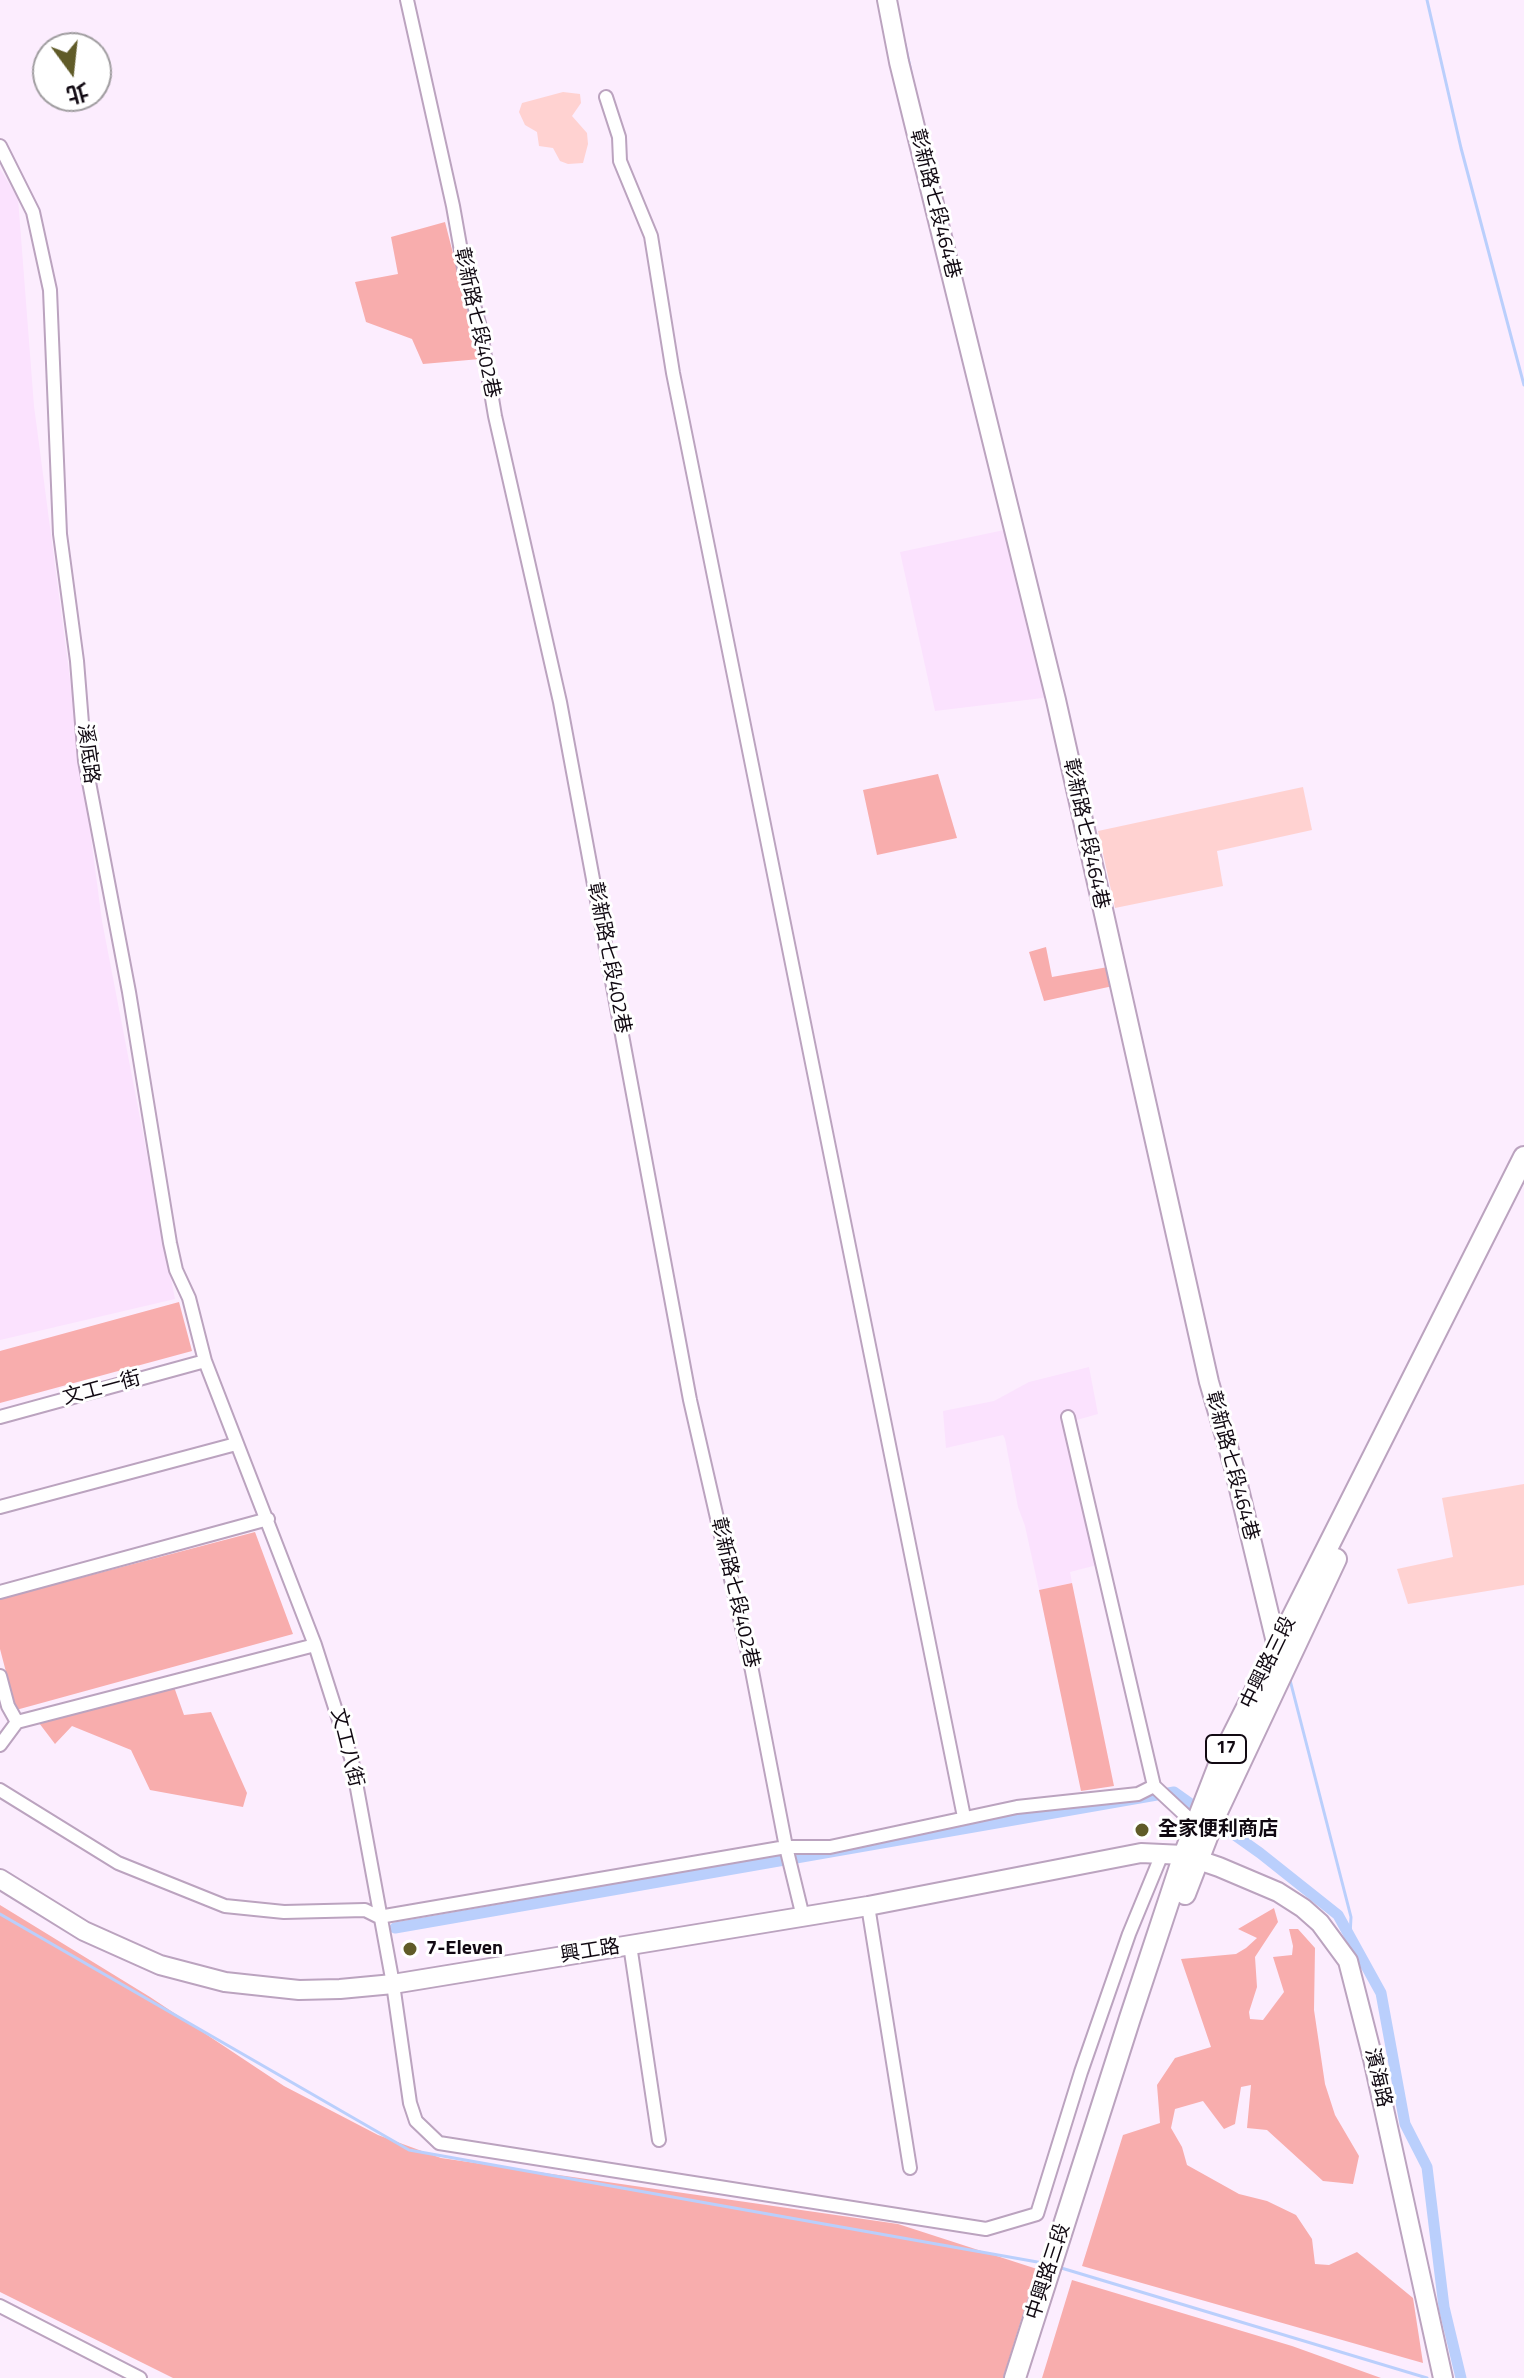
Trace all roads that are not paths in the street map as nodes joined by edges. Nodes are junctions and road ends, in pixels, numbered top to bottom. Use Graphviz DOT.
graph roads {
  1 [pos="407,0"];
  2 [pos="887,0"];
  3 [pos="606,97"];
  4 [pos="0,146"];
  5 [pos="1524,1157"];
  6 [pos="1524,1177"];
  7 [pos="205,1361"];
  8 [pos="0,1417"];
  9 [pos="1068,1417"];
  10 [pos="236,1444"];
  11 [pos="0,1507"];
  12 [pos="268,1519"];
  13 [pos="0,1592"];
  14 [pos="315,1645"];
  15 [pos="1276,1645"];
  16 [pos="1283,1669"];
  17 [pos="0,1676"];
  18 [pos="17,1722"];
  19 [pos="0,1745"];
  20 [pos="1156,1789"];
  21 [pos="0,1790"];
  22 [pos="964,1817"];
  23 [pos="1196,1825"];
  24 [pos="786,1847"];
  25 [pos="1162,1854"];
  26 [pos="1191,1857"];
  27 [pos="0,1879"];
  28 [pos="868,1906"];
  29 [pos="379,1917"];
  30 [pos="803,1917"];
  31 [pos="630,1945"];
  32 [pos="393,1984"];
  33 [pos="659,2140"];
  34 [pos="910,2168"];
  35 [pos="0,2306"];
  36 [pos="140,2378"];
  37 [pos="1015,2378"];
  38 [pos="1030,2378"];
  39 [pos="1443,2378"];
  1 -- 24 [label="street, 彰新路七段402巷"];
  2 -- 15 [label="street, 彰新路七段464巷"];
  3 -- 22 [label="street"];
  4 -- 7 [label="street, 溪底路"];
  5 -- 15 [label="main road, 中興路三段 / 17"];
  6 -- 16 [label="main road, 中興路三段 / 17"];
  7 -- 8 [label="street, 文工一街"];
  7 -- 10 [label="street, 文工八街"];
  9 -- 20 [label="street"];
  10 -- 11 [label="street"];
  10 -- 12 [label="street, 文工八街"];
  12 -- 13 [label="street"];
  12 -- 14 [label="street, 文工八街"];
  14 -- 18 [label="street"];
  14 -- 29 [label="street, 文工八街"];
  15 -- 16 [label="street, 彰新路七段464巷"];
  15 -- 23 [label="main road, 中興路三段 / 17"];
  16 -- 23 [label="main road, 中興路三段 / 17"];
  17 -- 18 [label="street"];
  18 -- 19 [label="street"];
  20 -- 22 [label="street"];
  20 -- 23 [label="street"];
  21 -- 29 [label="street"];
  22 -- 24 [label="street"];
  23 -- 26 [label="main road, 中興路三段 / 17"];
  24 -- 29 [label="street"];
  24 -- 30 [label="street, 彰新路七段402巷"];
  25 -- 26 [label="street, 興工路"];
  25 -- 28 [label="street, 興工路"];
  25 -- 32 [label="street, 文工八街"];
  26 -- 37 [label="main road, 中興路三段 / 17"];
  26 -- 38 [label="main road, 中興路三段 / 17"];
  26 -- 39 [label="street, 濱海路"];
  27 -- 32 [label="street, 興工路"];
  28 -- 30 [label="street, 興工路"];
  28 -- 34 [label="street"];
  29 -- 32 [label="street, 文工八街"];
  30 -- 31 [label="street, 興工路"];
  31 -- 32 [label="street, 興工路"];
  31 -- 33 [label="street"];
  35 -- 36 [label="street"];
}
